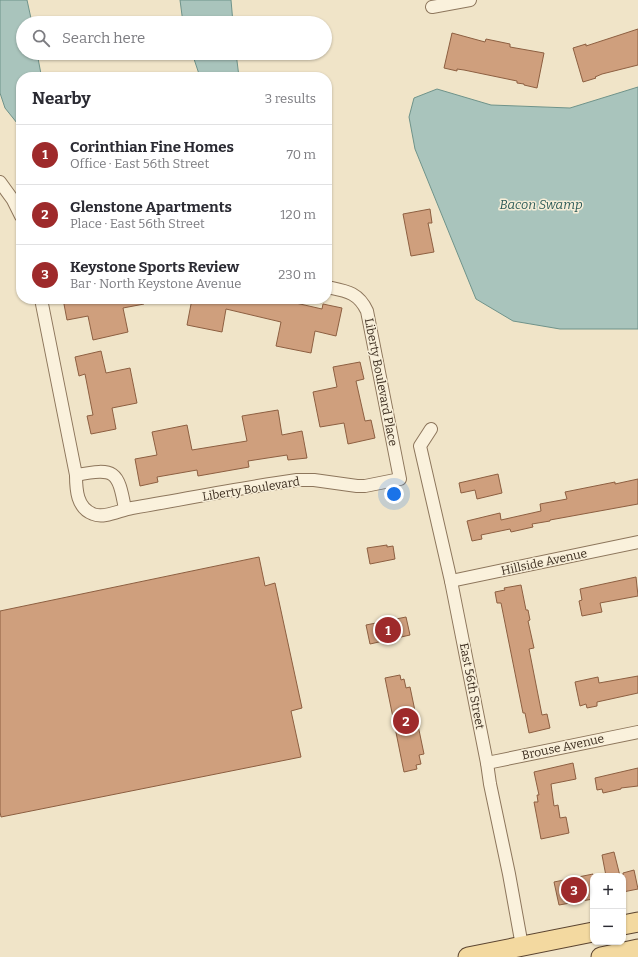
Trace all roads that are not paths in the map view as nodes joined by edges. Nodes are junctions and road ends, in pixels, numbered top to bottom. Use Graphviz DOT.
graph roads {
  1 [pos="470,0"];
  2 [pos="432,8"];
  3 [pos="0,182"];
  4 [pos="16,206"];
  5 [pos="332,288"];
  6 [pos="42,304"];
  7 [pos="431,429"];
  8 [pos="76,475"];
  9 [pos="400,479"];
  10 [pos="126,509"];
  11 [pos="638,542"];
  12 [pos="451,581"];
  13 [pos="638,732"];
  14 [pos="487,763"];
  15 [pos="638,922"];
  16 [pos="626,924"];
  17 [pos="590,933"];
  18 [pos="522,946"];
  19 [pos="638,949"];
  20 [pos="468,957"];
  21 [pos="601,957"];
  1 -- 2 [label="street"];
  3 -- 4 [label="street"];
  5 -- 9 [label="street, Liberty Boulevard Place"];
  6 -- 8 [label="street, Liberty Boulevard"];
  7 -- 12 [label="street, East 56th Street"];
  8 -- 10 [label="street"];
  8 -- 10 [label="street, Liberty Boulevard"];
  9 -- 10 [label="street, Liberty Boulevard"];
  11 -- 12 [label="street, Hillside Avenue"];
  12 -- 14 [label="street, East 56th Street"];
  13 -- 14 [label="street, Brouse Avenue"];
  14 -- 18 [label="street, East 56th Street"];
  15 -- 16 [label="main road"];
  17 -- 18 [label="main road"];
  18 -- 20 [label="main road"];
  19 -- 21 [label="main road"];
}
